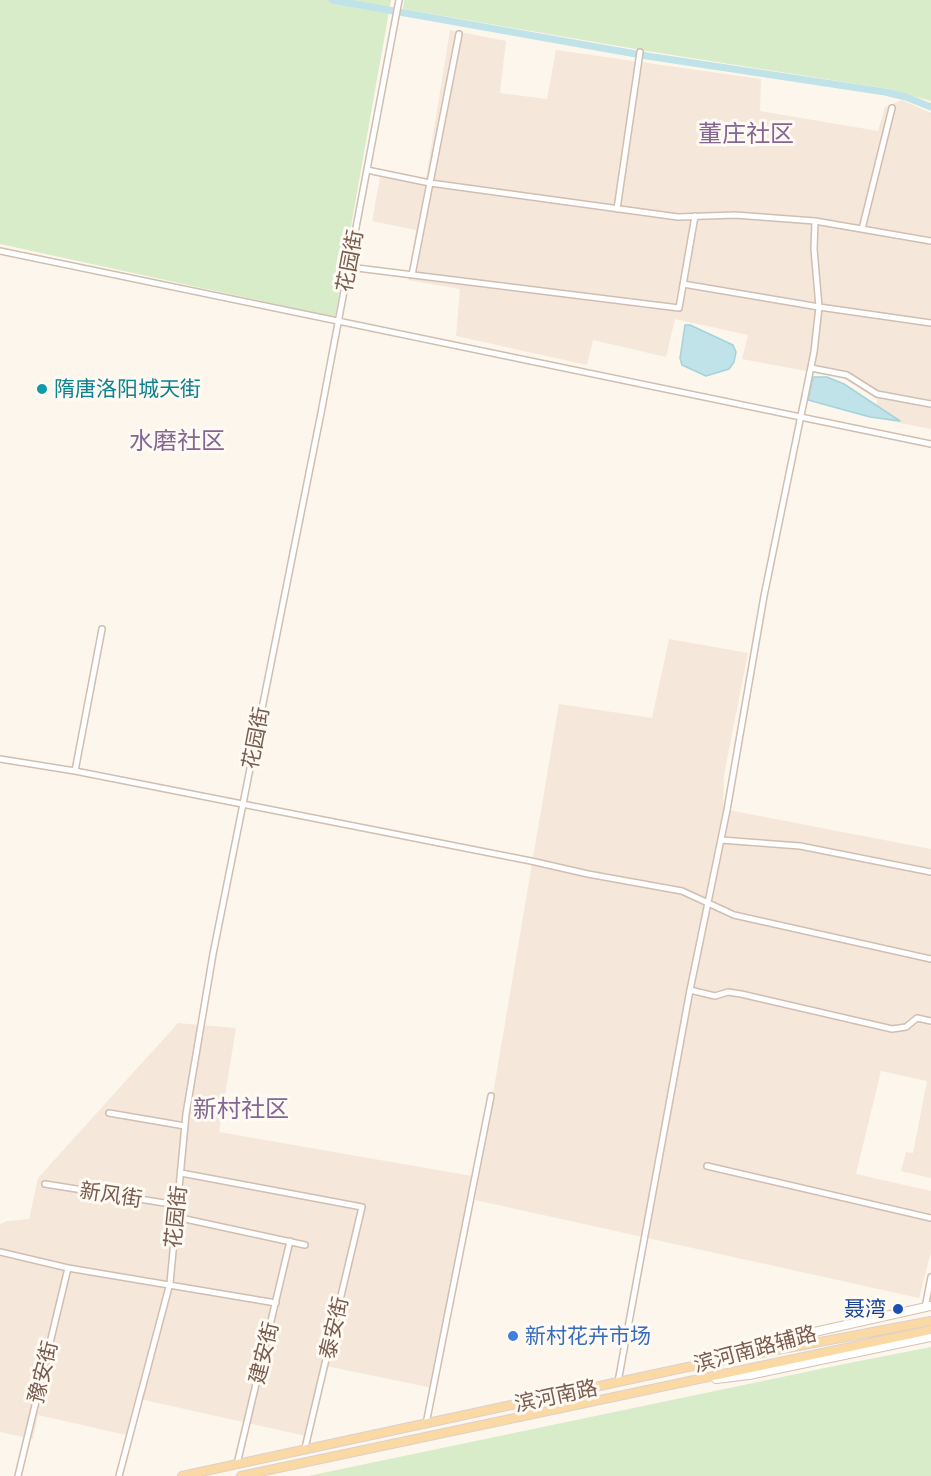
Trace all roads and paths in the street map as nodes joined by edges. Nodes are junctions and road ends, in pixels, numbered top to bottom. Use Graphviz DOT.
graph roads {
  1 [pos="399,0"];
  2 [pos="459,34"];
  3 [pos="640,52"];
  4 [pos="892,108"];
  5 [pos="367,170"];
  6 [pos="430,183"];
  7 [pos="617,209"];
  8 [pos="695,216"];
  9 [pos="815,221"];
  10 [pos="862,229"];
  11 [pos="931,241"];
  12 [pos="0,251"];
  13 [pos="349,267"];
  14 [pos="412,275"];
  15 [pos="683,284"];
  16 [pos="819,307"];
  17 [pos="338,321"];
  18 [pos="931,323"];
  19 [pos="811,368"];
  20 [pos="931,404"];
  21 [pos="801,417"];
  22 [pos="931,444"];
  23 [pos="102,629"];
  24 [pos="0,759"];
  25 [pos="75,771"];
  26 [pos="243,804"];
  27 [pos="721,840"];
  28 [pos="931,872"];
  29 [pos="708,902"];
  30 [pos="931,958"];
  31 [pos="690,990"];
  32 [pos="931,1021"];
  33 [pos="491,1096"];
  34 [pos="108,1113"];
  35 [pos="185,1126"];
  36 [pos="707,1166"];
  37 [pos="181,1173"];
  38 [pos="45,1184"];
  39 [pos="177,1205"];
  40 [pos="176,1217"];
  41 [pos="931,1218"];
  42 [pos="290,1241"];
  43 [pos="304,1245"];
  44 [pos="0,1252"];
  45 [pos="68,1268"];
  46 [pos="931,1278"];
  47 [pos="170,1283"];
  48 [pos="276,1303"];
  49 [pos="928,1307"];
  50 [pos="931,1321"];
  51 [pos="931,1330"];
  52 [pos="931,1337"];
  53 [pos="683,1368"];
  54 [pos="688,1382"];
  55 [pos="618,1383"];
  56 [pos="426,1424"];
  57 [pos="378,1433"];
  58 [pos="381,1446"];
  59 [pos="305,1448"];
  60 [pos="237,1464"];
  61 [pos="18,1476"];
  62 [pos="119,1476"];
  63 [pos="182,1476"];
  64 [pos="241,1476"];
  1 -- 5 [label="street, 花园街"];
  2 -- 6 [label="street"];
  3 -- 7 [label="street"];
  4 -- 10 [label="street"];
  5 -- 6 [label="street"];
  5 -- 13 [label="street, 花园街"];
  6 -- 7 [label="street"];
  6 -- 14 [label="street"];
  7 -- 8 [label="street"];
  8 -- 9 [label="street"];
  8 -- 15 [label="street"];
  9 -- 10 [label="street"];
  9 -- 16 [label="street"];
  10 -- 11 [label="street"];
  12 -- 17 [label="street"];
  13 -- 14 [label="street"];
  13 -- 17 [label="street, 花园街"];
  14 -- 15 [label="street"];
  15 -- 16 [label="street"];
  16 -- 18 [label="street"];
  16 -- 19 [label="street"];
  17 -- 21 [label="street"];
  17 -- 26 [label="street, 花园街"];
  19 -- 20 [label="street"];
  19 -- 21 [label="street"];
  21 -- 22 [label="street"];
  21 -- 27 [label="street"];
  23 -- 25 [label="street"];
  24 -- 25 [label="street"];
  25 -- 26 [label="street"];
  26 -- 29 [label="street"];
  26 -- 35 [label="street, 花园街"];
  27 -- 28 [label="street"];
  27 -- 29 [label="street"];
  29 -- 30 [label="street"];
  29 -- 31 [label="street"];
  31 -- 32 [label="street"];
  31 -- 55 [label="street"];
  33 -- 56 [label="street"];
  34 -- 35 [label="street"];
  35 -- 37 [label="street, 花园街"];
  36 -- 41 [label="street"];
  37 -- 39 [label="street, 花园街"];
  37 -- 59 [label="street, 泰安街"];
  38 -- 39 [label="street, 新风街"];
  39 -- 40 [label="street, 花园街"];
  40 -- 42 [label="street"];
  40 -- 47 [label="street, 花园街"];
  42 -- 43 [label="street"];
  42 -- 48 [label="street, 建安街"];
  44 -- 45 [label="street"];
  45 -- 47 [label="street"];
  45 -- 61 [label="street, 豫安街"];
  46 -- 49 [label="street"];
  47 -- 48 [label="street"];
  47 -- 62 [label="street, 花园街"];
  48 -- 60 [label="street, 建安街"];
  49 -- 53 [label="main road, 滨河南路辅路"];
  50 -- 53 [label="main road, 滨河南路"];
  51 -- 54 [label="main road, 滨河南路"];
  52 -- 54 [label="main road, 滨河南路辅路"];
  53 -- 55 [label="main road, 滨河南路"];
  54 -- 58 [label="main road, 滨河南路"];
  55 -- 56 [label="main road, 滨河南路"];
  56 -- 57 [label="main road, 滨河南路"];
  57 -- 58 [label="main road"];
  57 -- 59 [label="main road, 滨河南路"];
  58 -- 64 [label="main road, 滨河南路"];
  59 -- 60 [label="main road, 滨河南路"];
  60 -- 63 [label="main road, 滨河南路"];
}
